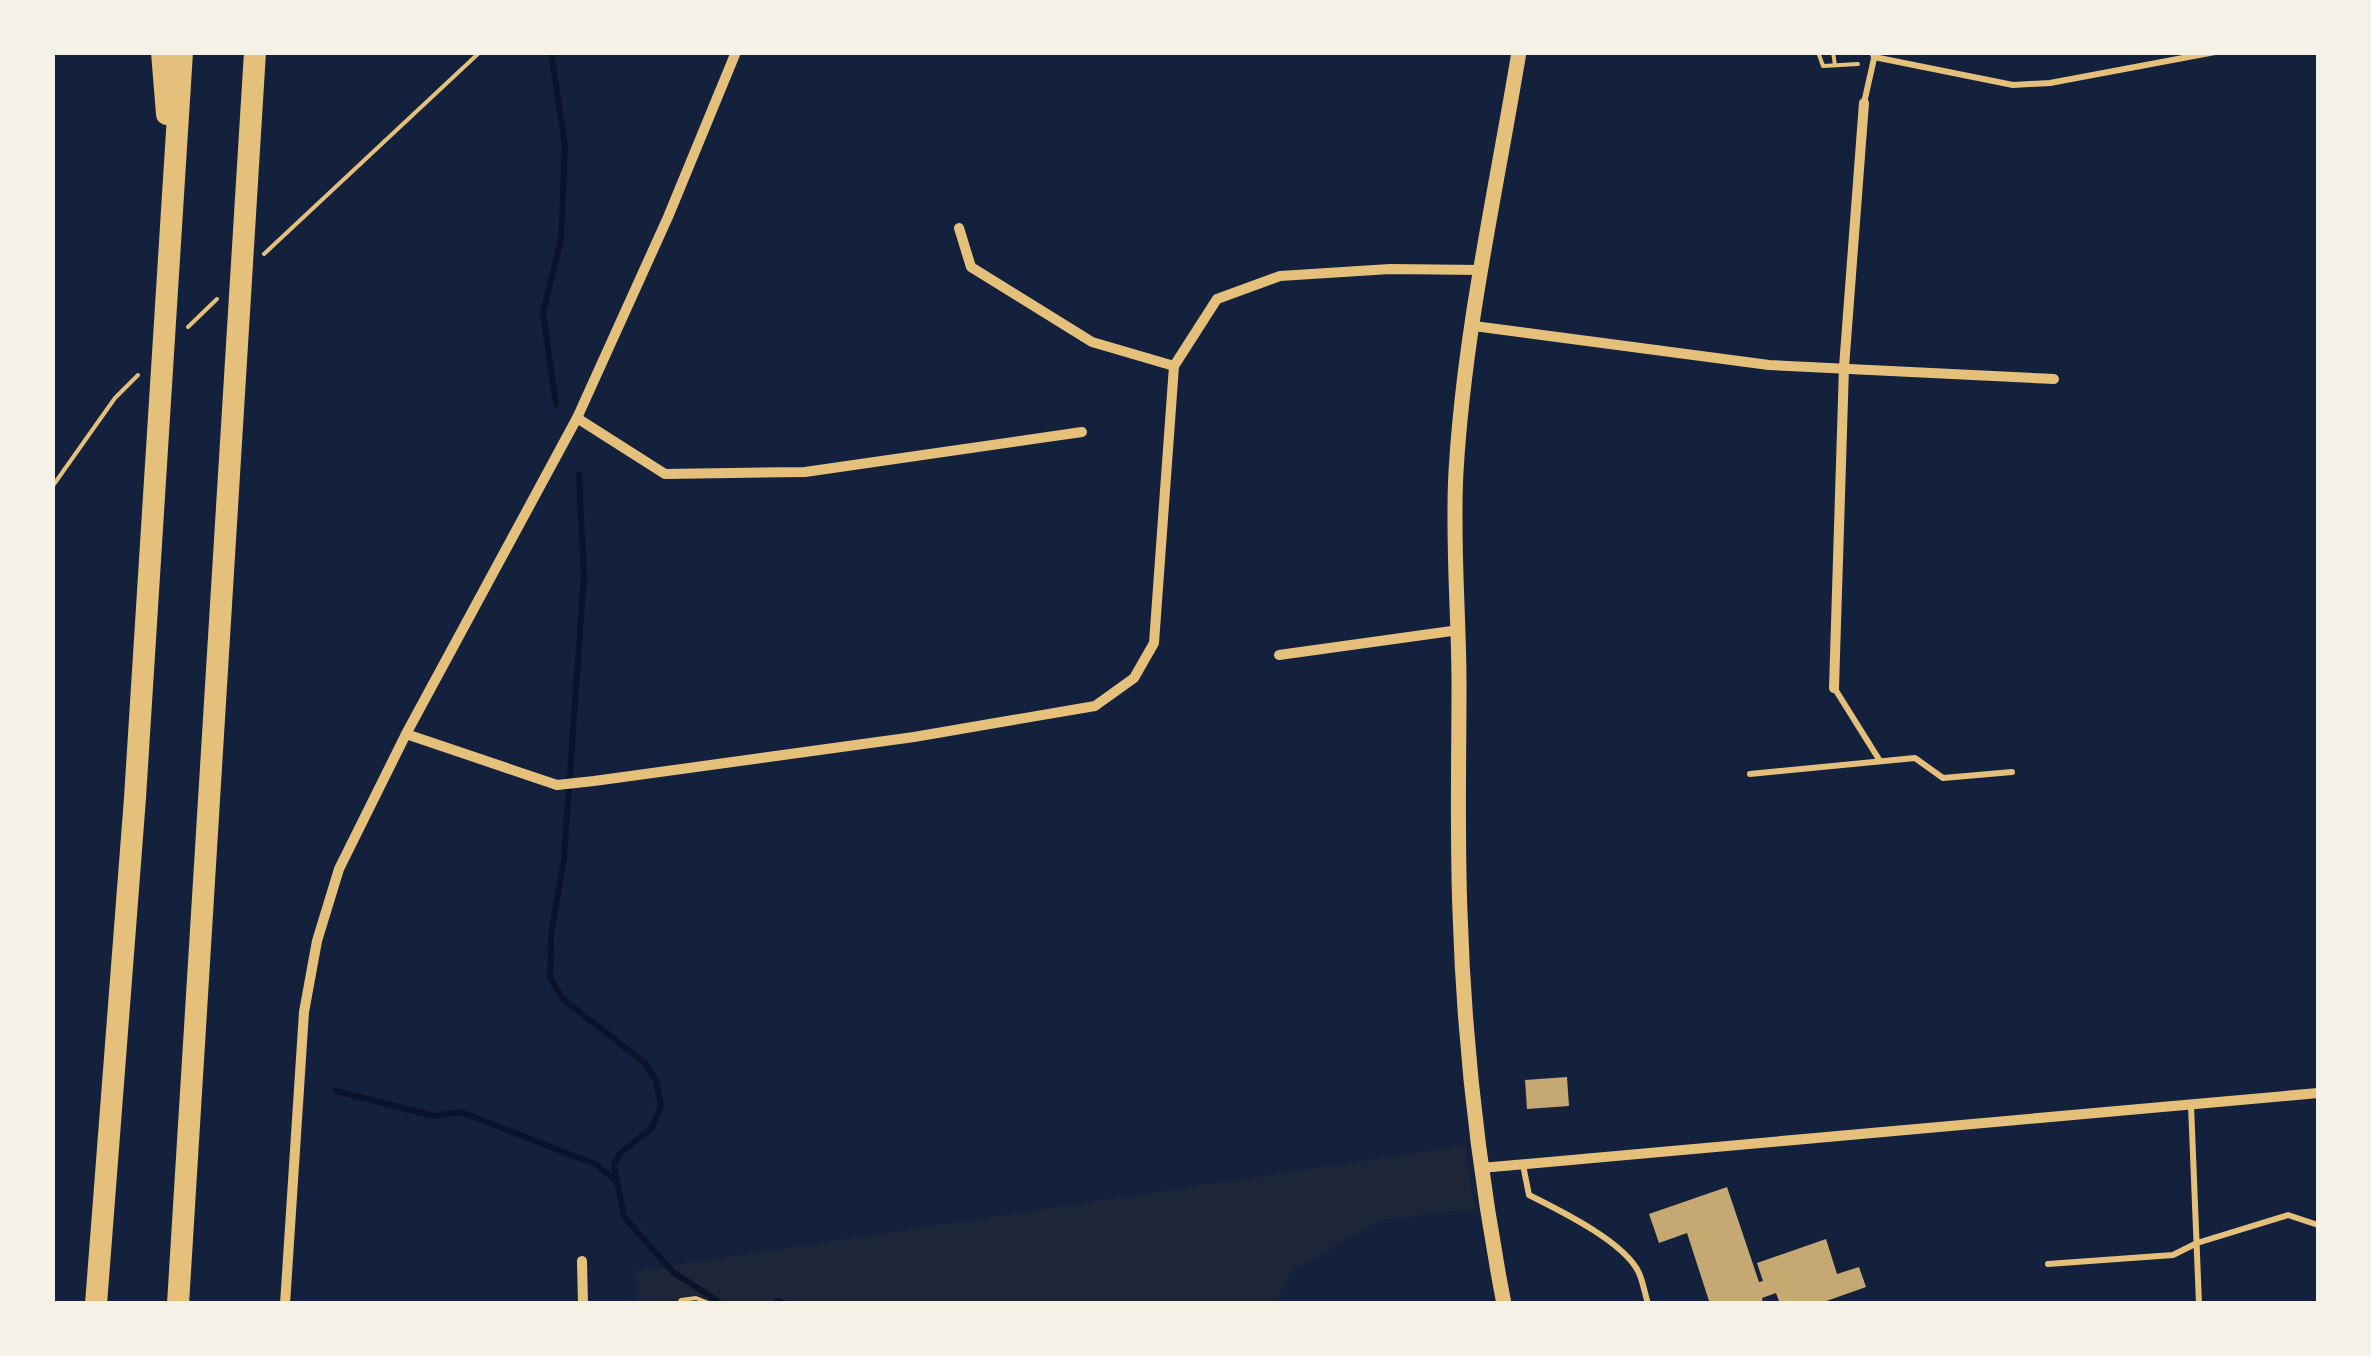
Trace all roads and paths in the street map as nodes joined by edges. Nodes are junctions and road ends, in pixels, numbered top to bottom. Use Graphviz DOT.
graph roads {
  1 [pos="162,52"];
  2 [pos="182,52"];
  3 [pos="255,52"];
  4 [pos="268,52"];
  5 [pos="480,52"];
  6 [pos="736,52"];
  7 [pos="1519,52"];
  8 [pos="1818,52"];
  9 [pos="1833,52"];
  10 [pos="2215,52"];
  11 [pos="1873,56"];
  12 [pos="1835,65"];
  13 [pos="1864,103"];
  14 [pos="248,171"];
  15 [pos="173,182"];
  16 [pos="328,192"];
  17 [pos="959,228"];
  18 [pos="1483,270"];
  19 [pos="1474,326"];
  20 [pos="1174,366"];
  21 [pos="1844,367"];
  22 [pos="2054,379"];
  23 [pos="115,398"];
  24 [pos="577,418"];
  25 [pos="1082,432"];
  26 [pos="52,486"];
  27 [pos="1459,630"];
  28 [pos="1279,655"];
  29 [pos="1834,688"];
  30 [pos="406,734"];
  31 [pos="1880,761"];
  32 [pos="2012,772"];
  33 [pos="1750,774"];
  34 [pos="2318,1094"];
  35 [pos="2191,1104"];
  36 [pos="1522,1164"];
  37 [pos="1481,1168"];
  38 [pos="2318,1224"];
  39 [pos="2197,1243"];
  40 [pos="582,1261"];
  41 [pos="2048,1264"];
  42 [pos="1498,1303"];
  43 [pos="96,1304"];
  44 [pos="178,1304"];
  45 [pos="284,1304"];
  46 [pos="582,1304"];
  47 [pos="678,1304"];
  48 [pos="711,1304"];
  49 [pos="1648,1304"];
  50 [pos="2199,1304"];
  1 -- 15 [label="highway"];
  2 -- 15 [label="highway"];
  3 -- 14 [label="highway"];
  4 -- 14 [label="highway"];
  5 -- 16 [label="path"];
  6 -- 24 [label="street"];
  7 -- 18 [label="street"];
  8 -- 12 [label="path"];
  9 -- 12 [label="path"];
  10 -- 11 [label="lane"];
  11 -- 12 [label="path"];
  11 -- 13 [label="lane"];
  13 -- 21 [label="street"];
  14 -- 44 [label="highway"];
  15 -- 43 [label="highway"];
  17 -- 20 [label="street"];
  18 -- 19 [label="street"];
  18 -- 20 [label="street"];
  19 -- 21 [label="street"];
  19 -- 27 [label="street"];
  20 -- 30 [label="street"];
  21 -- 22 [label="street"];
  21 -- 29 [label="street"];
  23 -- 26 [label="path"];
  24 -- 25 [label="street"];
  24 -- 30 [label="street"];
  27 -- 28 [label="street"];
  27 -- 37 [label="street"];
  29 -- 31 [label="lane"];
  30 -- 45 [label="street"];
  31 -- 32 [label="lane"];
  31 -- 33 [label="lane"];
  34 -- 35 [label="street"];
  35 -- 36 [label="street"];
  35 -- 39 [label="lane"];
  36 -- 37 [label="street"];
  36 -- 49 [label="lane"];
  37 -- 42 [label="street"];
  38 -- 39 [label="lane"];
  39 -- 41 [label="lane"];
  39 -- 50 [label="lane"];
  40 -- 46 [label="street"];
  47 -- 48 [label="path"];
}
